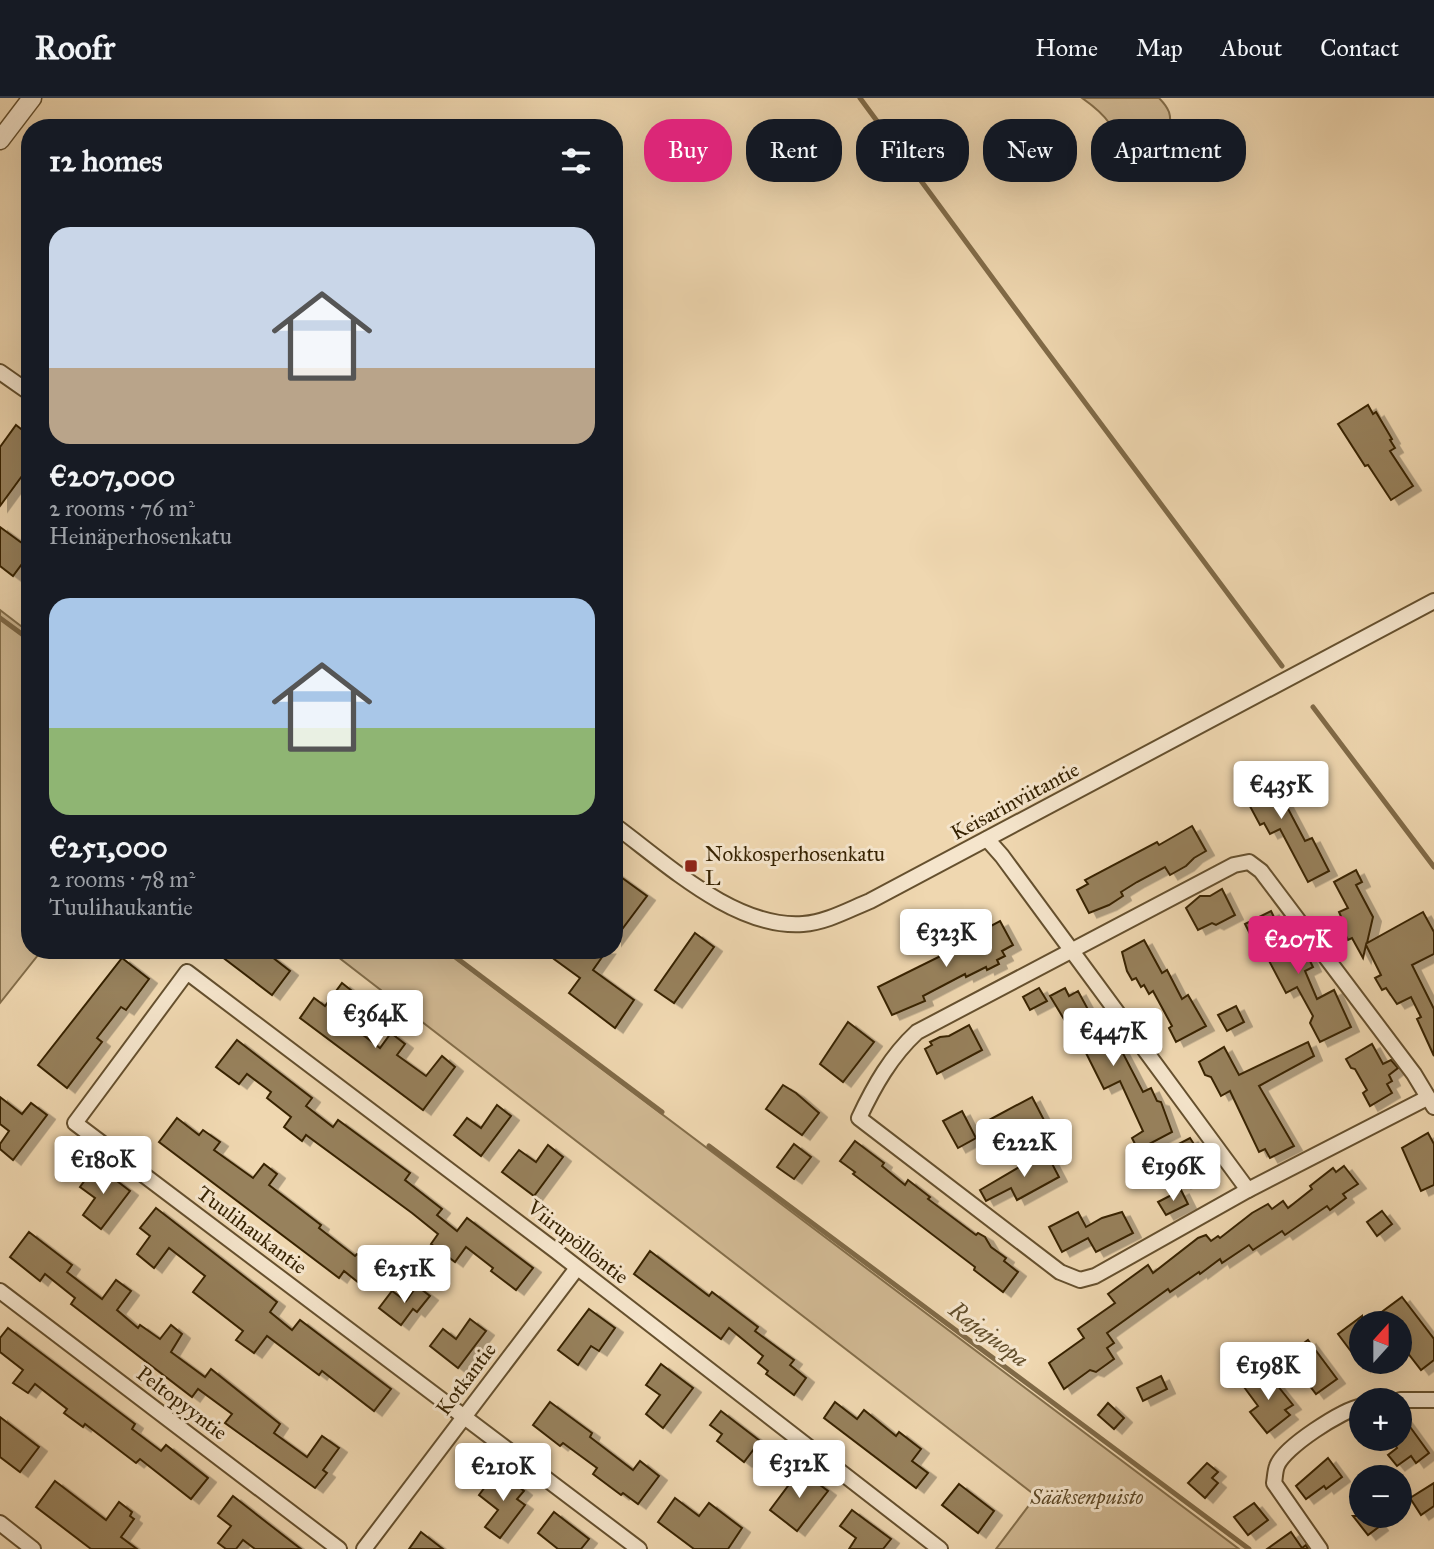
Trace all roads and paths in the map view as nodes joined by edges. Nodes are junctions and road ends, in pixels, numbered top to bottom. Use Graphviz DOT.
graph roads {
  1 [pos="32,98"];
  2 [pos="0,140"];
  3 [pos="0,372"];
  4 [pos="21,387"];
  5 [pos="1434,601"];
  6 [pos="623,832"];
  7 [pos="987,839"];
  8 [pos="1071,949"];
  9 [pos="1431,1103"];
  10 [pos="75,1123"];
  11 [pos="1248,1190"];
  12 [pos="577,1268"];
  13 [pos="0,1291"];
  14 [pos="1412,1400"];
  15 [pos="1434,1401"];
  16 [pos="1349,1409"];
  17 [pos="464,1416"];
  18 [pos="0,1523"];
  19 [pos="33,1549"];
  20 [pos="339,1549"];
  21 [pos="363,1549"];
  22 [pos="639,1549"];
  23 [pos="940,1549"];
  24 [pos="1320,1549"];
  1 -- 2 [label="street"];
  3 -- 4 [label="street"];
  5 -- 7 [label="street, Keisarinviitantie"];
  6 -- 7 [label="street, Keisarinviitantie"];
  7 -- 8 [label="street"];
  8 -- 9 [label="street"];
  8 -- 11 [label="street"];
  8 -- 11 [label="street"];
  9 -- 11 [label="street"];
  10 -- 12 [label="street, Viirupöllöntie"];
  10 -- 17 [label="street, Tuulihaukantie"];
  12 -- 17 [label="street, Kotkantie"];
  12 -- 23 [label="street, Viirupöllöntie"];
  13 -- 20 [label="street, Peltopyyntie"];
  14 -- 15 [label="street"];
  16 -- 24 [label="street"];
  17 -- 21 [label="street, Kotkantie"];
  17 -- 22 [label="street, Tuulihaukantie"];
  18 -- 19 [label="street"];
}
